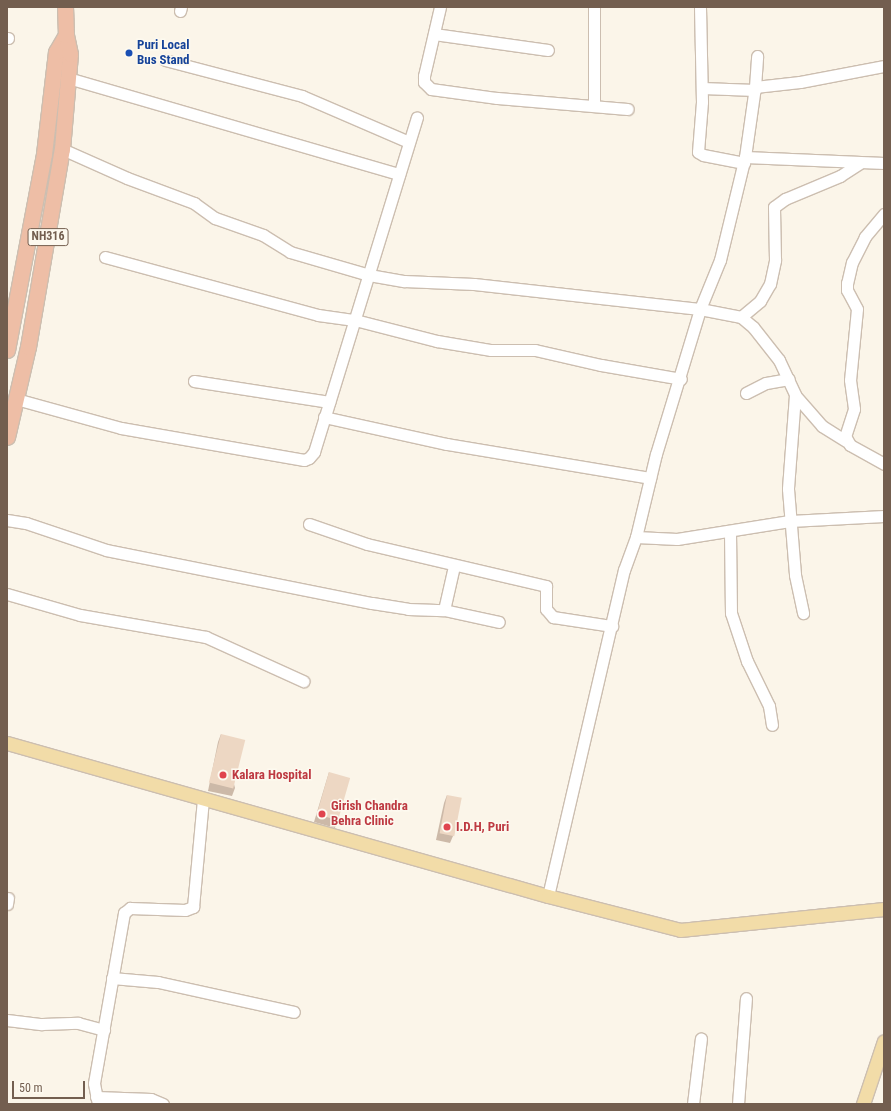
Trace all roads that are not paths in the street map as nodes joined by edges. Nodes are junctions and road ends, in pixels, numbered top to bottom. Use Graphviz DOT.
graph roads {
  1 [pos="65,7"];
  2 [pos="440,7"];
  3 [pos="594,7"];
  4 [pos="700,7"];
  5 [pos="434,34"];
  6 [pos="66,35"];
  7 [pos="548,50"];
  8 [pos="757,56"];
  9 [pos="165,60"];
  10 [pos="884,66"];
  11 [pos="68,78"];
  12 [pos="702,88"];
  13 [pos="755,88"];
  14 [pos="594,106"];
  15 [pos="628,109"];
  16 [pos="417,118"];
  17 [pos="409,142"];
  18 [pos="62,149"];
  19 [pos="744,160"];
  20 [pos="860,163"];
  21 [pos="884,163"];
  22 [pos="399,174"];
  23 [pos="884,214"];
  24 [pos="105,257"];
  25 [pos="369,275"];
  26 [pos="700,309"];
  27 [pos="741,317"];
  28 [pos="355,320"];
  29 [pos="7,350"];
  30 [pos="681,379"];
  31 [pos="789,379"];
  32 [pos="194,381"];
  33 [pos="746,393"];
  34 [pos="795,395"];
  35 [pos="16,399"];
  36 [pos="329,402"];
  37 [pos="324,417"];
  38 [pos="7,437"];
  39 [pos="846,441"];
  40 [pos="884,464"];
  41 [pos="650,478"];
  42 [pos="884,516"];
  43 [pos="7,520"];
  44 [pos="790,521"];
  45 [pos="309,524"];
  46 [pos="730,532"];
  47 [pos="636,537"];
  48 [pos="454,566"];
  49 [pos="7,594"];
  50 [pos="444,610"];
  51 [pos="803,613"];
  52 [pos="499,622"];
  53 [pos="612,626"];
  54 [pos="302,681"];
  55 [pos="772,725"];
  56 [pos="7,743"];
  57 [pos="203,799"];
  58 [pos="548,896"];
  59 [pos="884,909"];
  60 [pos="112,978"];
  61 [pos="746,998"];
  62 [pos="294,1012"];
  63 [pos="7,1020"];
  64 [pos="104,1030"];
  65 [pos="701,1038"];
  66 [pos="884,1041"];
  67 [pos="97,1101"];
  68 [pos="163,1104"];
  69 [pos="693,1104"];
  70 [pos="738,1104"];
  71 [pos="863,1104"];
  1 -- 6 [label="highway, NH316"];
  2 -- 5 [label="street"];
  3 -- 14 [label="street"];
  4 -- 12 [label="street"];
  5 -- 7 [label="street"];
  5 -- 14 [label="street"];
  6 -- 11 [label="highway, NH316"];
  6 -- 29 [label="highway, NH316"];
  8 -- 13 [label="street"];
  9 -- 17 [label="street"];
  10 -- 13 [label="street"];
  11 -- 18 [label="highway, NH316"];
  11 -- 22 [label="street"];
  12 -- 13 [label="street"];
  12 -- 19 [label="street"];
  13 -- 19 [label="street"];
  14 -- 15 [label="street"];
  16 -- 17 [label="street"];
  17 -- 22 [label="street"];
  18 -- 25 [label="street"];
  18 -- 35 [label="highway, NH316"];
  19 -- 20 [label="street"];
  19 -- 26 [label="street"];
  20 -- 21 [label="street"];
  20 -- 27 [label="street"];
  22 -- 25 [label="street"];
  23 -- 39 [label="street"];
  24 -- 28 [label="street"];
  25 -- 26 [label="street"];
  25 -- 28 [label="street"];
  26 -- 27 [label="street"];
  26 -- 30 [label="street"];
  27 -- 31 [label="street"];
  28 -- 30 [label="street"];
  28 -- 36 [label="street"];
  30 -- 41 [label="street"];
  31 -- 33 [label="street"];
  31 -- 34 [label="street"];
  32 -- 36 [label="street"];
  34 -- 39 [label="street"];
  34 -- 44 [label="street"];
  35 -- 37 [label="street"];
  35 -- 38 [label="highway, NH316"];
  36 -- 37 [label="street"];
  37 -- 41 [label="street"];
  39 -- 40 [label="street"];
  41 -- 47 [label="street"];
  42 -- 44 [label="street"];
  43 -- 50 [label="street"];
  44 -- 46 [label="street"];
  44 -- 51 [label="street"];
  45 -- 48 [label="street"];
  46 -- 47 [label="street"];
  46 -- 55 [label="street"];
  47 -- 53 [label="street"];
  48 -- 50 [label="street"];
  48 -- 53 [label="street"];
  49 -- 54 [label="street"];
  50 -- 52 [label="street"];
  53 -- 58 [label="street"];
  56 -- 57 [label="main road"];
  57 -- 58 [label="main road"];
  57 -- 60 [label="street"];
  58 -- 59 [label="main road"];
  60 -- 62 [label="street"];
  60 -- 64 [label="street"];
  61 -- 70 [label="street"];
  63 -- 64 [label="street"];
  64 -- 67 [label="street"];
  65 -- 69 [label="street"];
  66 -- 71 [label="main road"];
  67 -- 68 [label="street"];
}
